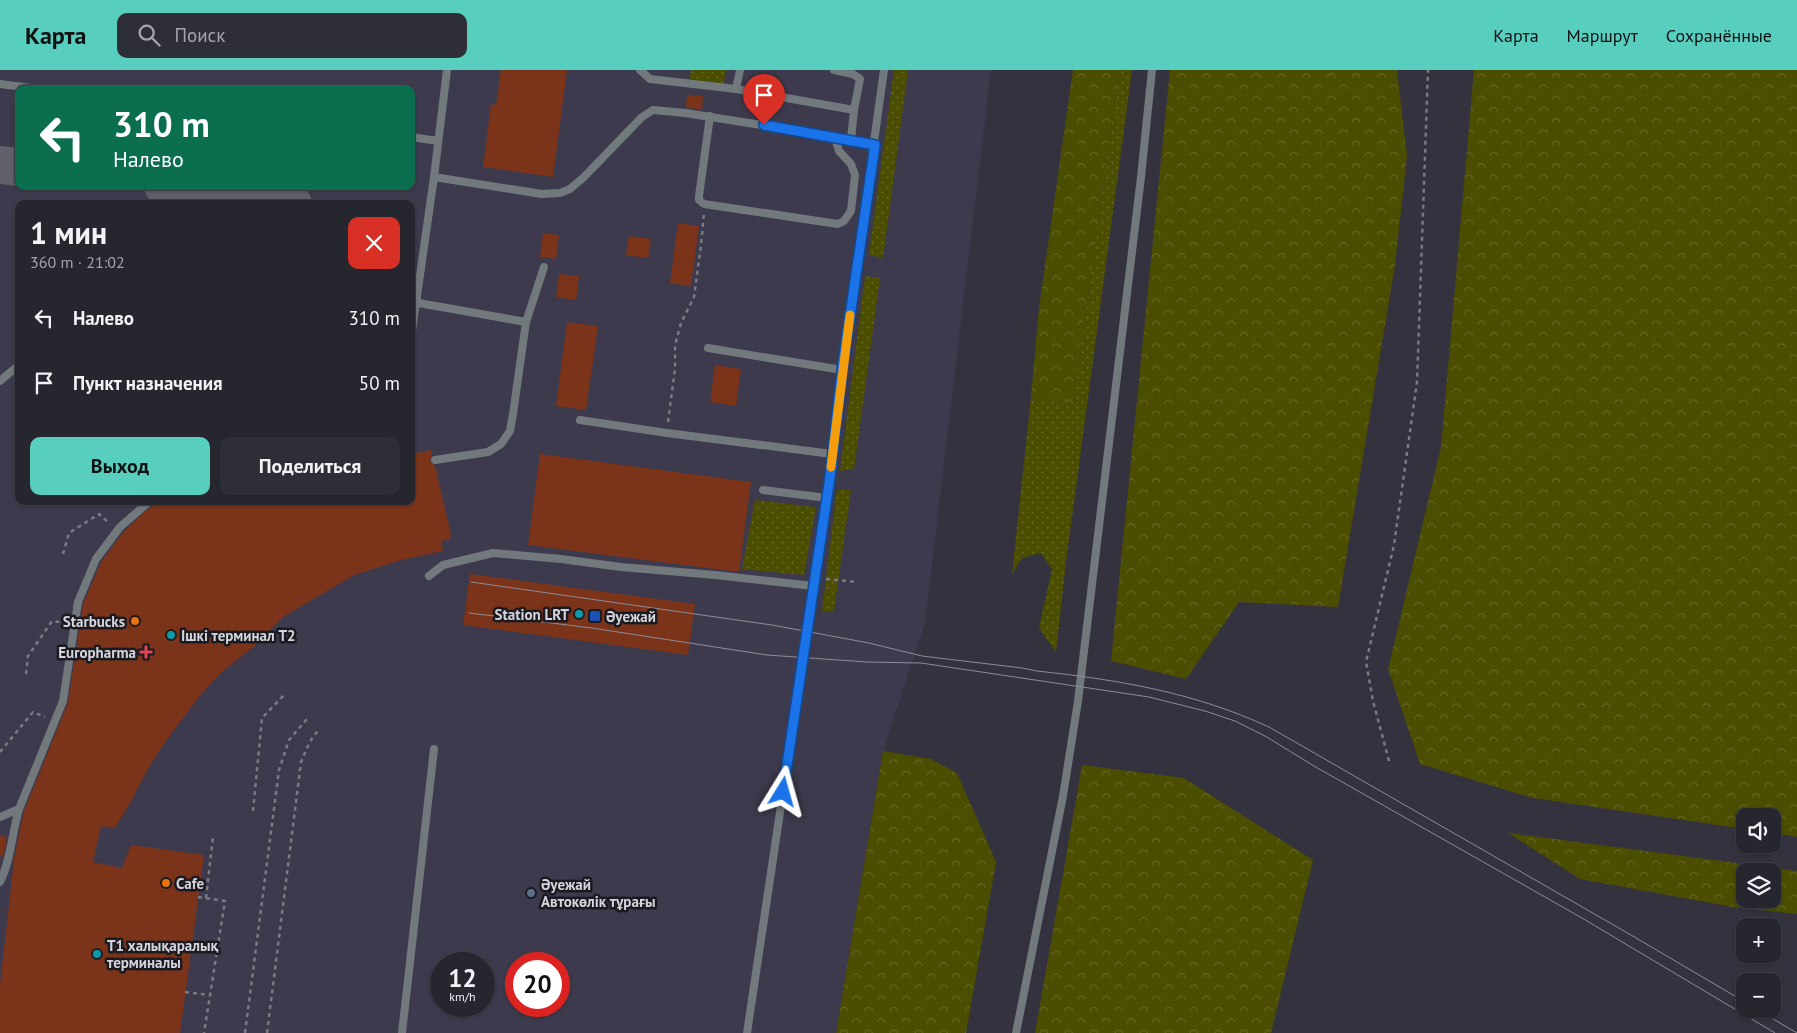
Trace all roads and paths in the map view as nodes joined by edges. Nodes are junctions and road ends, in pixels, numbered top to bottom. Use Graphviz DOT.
graph roads {
  1 [pos="447,70"];
  2 [pos="640,70"];
  3 [pos="740,70"];
  4 [pos="834,70"];
  5 [pos="884,70"];
  6 [pos="1152,70"];
  7 [pos="1428,70"];
  8 [pos="0,84"];
  9 [pos="15,86"];
  10 [pos="736,89"];
  11 [pos="854,110"];
  12 [pos="710,116"];
  13 [pos="415,138"];
  14 [pos="834,138"];
  15 [pos="851,140"];
  16 [pos="438,141"];
  17 [pos="875,145"];
  18 [pos="434,177"];
  19 [pos="704,204"];
  20 [pos="544,267"];
  21 [pos="415,296"];
  22 [pos="415,302"];
  23 [pos="526,322"];
  24 [pos="708,348"];
  25 [pos="15,368"];
  26 [pos="842,370"];
  27 [pos="0,381"];
  28 [pos="580,420"];
  29 [pos="667,433"];
  30 [pos="832,454"];
  31 [pos="435,460"];
  32 [pos="763,490"];
  33 [pos="827,498"];
  34 [pos="145,505"];
  35 [pos="113,527"];
  36 [pos="63,554"];
  37 [pos="429,576"];
  38 [pos="814,577"];
  39 [pos="857,582"];
  40 [pos="813,586"];
  41 [pos="69,624"];
  42 [pos="26,674"];
  43 [pos="284,694"];
  44 [pos="50,719"];
  45 [pos="306,719"];
  46 [pos="318,731"];
  47 [pos="434,749"];
  48 [pos="0,752"];
  49 [pos="1389,761"];
  50 [pos="19,809"];
  51 [pos="253,811"];
  52 [pos="0,816"];
  53 [pos="213,837"];
  54 [pos="0,882"];
  55 [pos="198,897"];
  56 [pos="206,898"];
  57 [pos="185,992"];
  58 [pos="210,995"];
  59 [pos="751,1011"];
  60 [pos="204,1033"];
  61 [pos="245,1033"];
  62 [pos="266,1033"];
  63 [pos="402,1033"];
  64 [pos="747,1033"];
  65 [pos="751,1033"];
  66 [pos="1016,1033"];
  1 -- 16 [label="lane"];
  2 -- 10 [label="lane"];
  3 -- 10 [label="lane"];
  4 -- 11 [label="lane"];
  5 -- 17 [label="lane"];
  6 -- 66 [label="lane"];
  7 -- 49 [label="path"];
  8 -- 9 [label="lane"];
  10 -- 11 [label="lane"];
  11 -- 15 [label="lane"];
  12 -- 14 [label="lane"];
  12 -- 18 [label="lane"];
  12 -- 19 [label="lane"];
  13 -- 16 [label="lane"];
  14 -- 15 [label="lane"];
  14 -- 19 [label="lane"];
  15 -- 17 [label="lane"];
  16 -- 18 [label="lane"];
  17 -- 26 [label="lane"];
  18 -- 21 [label="lane"];
  19 -- 29 [label="path"];
  20 -- 23 [label="lane"];
  22 -- 23 [label="lane"];
  23 -- 31 [label="lane"];
  24 -- 26 [label="lane"];
  25 -- 27 [label="lane"];
  26 -- 30 [label="lane"];
  28 -- 29 [label="lane"];
  29 -- 30 [label="lane"];
  30 -- 33 [label="lane"];
  32 -- 33 [label="lane"];
  33 -- 38 [label="lane"];
  34 -- 50 [label="lane"];
  35 -- 36 [label="path"];
  37 -- 40 [label="lane"];
  38 -- 39 [label="path"];
  38 -- 40 [label="lane"];
  40 -- 59 [label="lane"];
  41 -- 42 [label="path"];
  43 -- 51 [label="path"];
  44 -- 48 [label="path"];
  45 -- 61 [label="path"];
  46 -- 62 [label="path"];
  47 -- 63 [label="lane"];
  50 -- 52 [label="lane"];
  50 -- 54 [label="lane"];
  53 -- 56 [label="path"];
  55 -- 56 [label="path"];
  56 -- 58 [label="path"];
  57 -- 58 [label="path"];
  58 -- 60 [label="path"];
  59 -- 64 [label="lane"];
  59 -- 65 [label="lane"];
}
